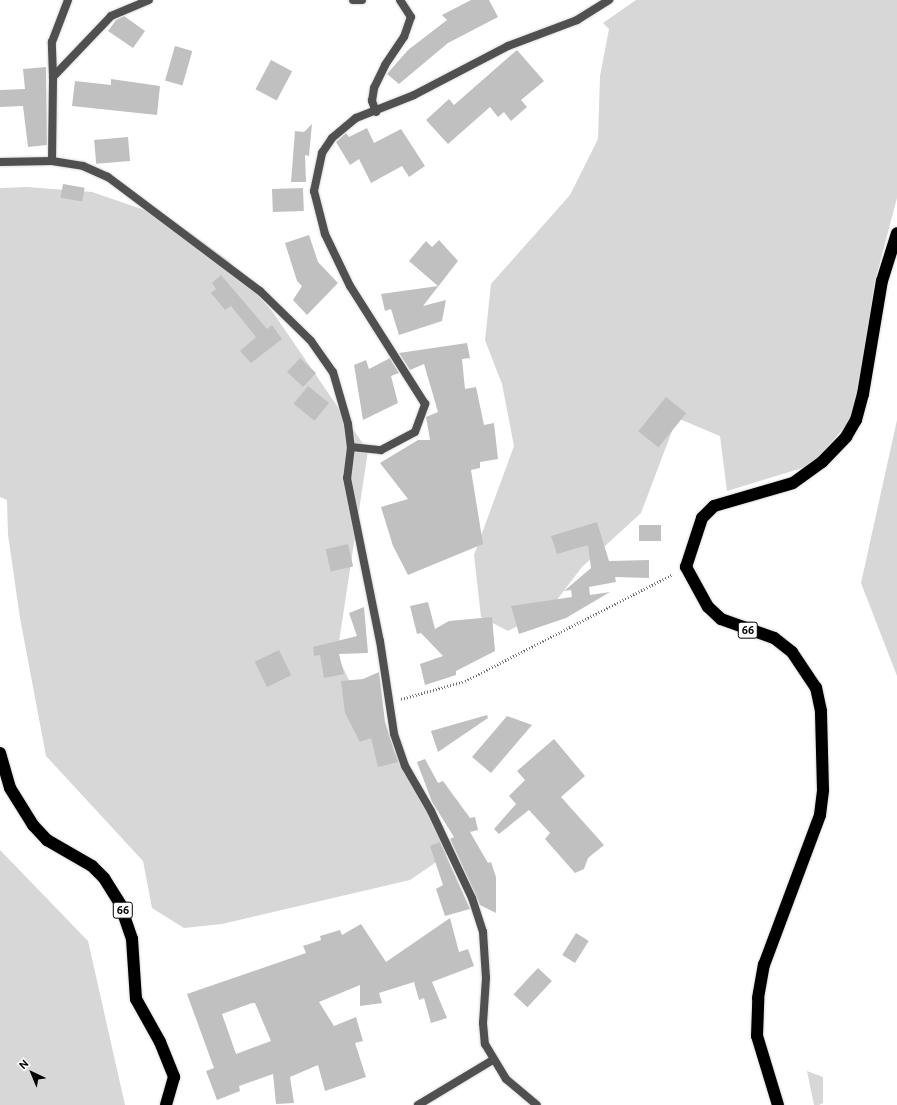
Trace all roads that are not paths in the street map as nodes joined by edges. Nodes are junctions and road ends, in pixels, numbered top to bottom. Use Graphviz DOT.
graph roads {
  1 [pos="68,0"];
  2 [pos="149,0"];
  3 [pos="353,0"];
  4 [pos="362,0"];
  5 [pos="400,0"];
  6 [pos="609,0"];
  7 [pos="53,77"];
  8 [pos="376,112"];
  9 [pos="52,161"];
  10 [pos="0,162"];
  11 [pos="897,233"];
  12 [pos="351,447"];
  13 [pos="0,753"];
  14 [pos="493,1060"];
  15 [pos="166,1105"];
  16 [pos="418,1105"];
  17 [pos="537,1105"];
  18 [pos="778,1105"];
  1 -- 7 [label="street"];
  2 -- 7 [label="street"];
  3 -- 4 [label="street"];
  5 -- 8 [label="street"];
  6 -- 8 [label="street"];
  7 -- 9 [label="street"];
  8 -- 12 [label="street"];
  9 -- 10 [label="street"];
  9 -- 12 [label="street"];
  11 -- 18 [label="highway, 66"];
  12 -- 14 [label="street"];
  13 -- 15 [label="highway, 66"];
  14 -- 16 [label="street"];
  14 -- 17 [label="street"];
}
